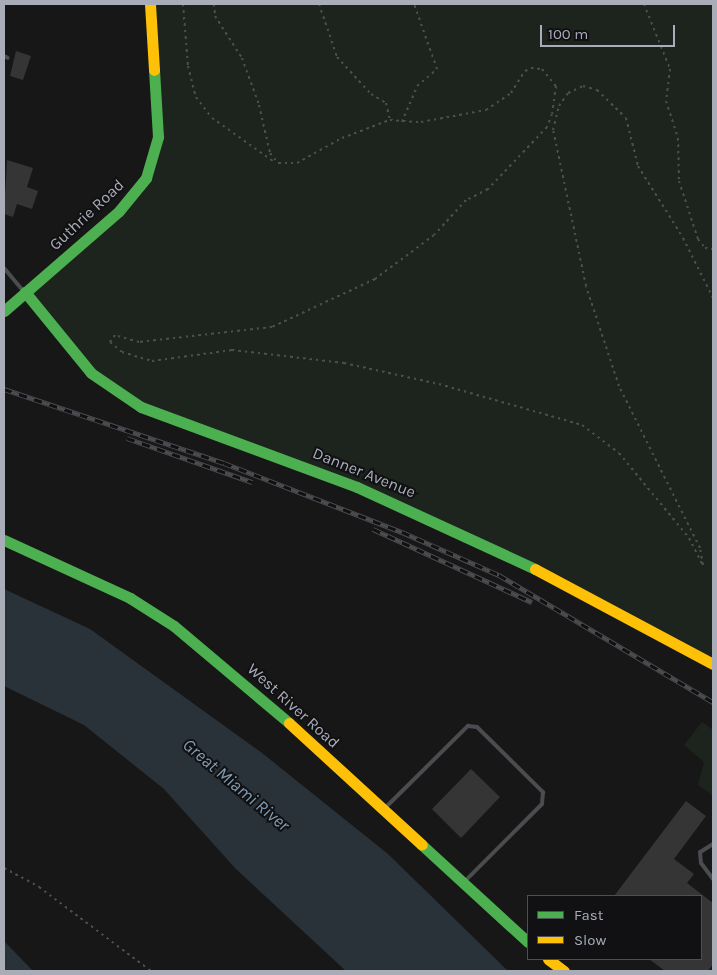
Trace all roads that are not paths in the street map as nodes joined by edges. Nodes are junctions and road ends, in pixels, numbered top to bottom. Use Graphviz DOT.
graph roads {
  1 [pos="150,4"];
  2 [pos="4,268"];
  3 [pos="25,292"];
  4 [pos="4,311"];
  5 [pos="4,540"];
  6 [pos="713,664"];
  7 [pos="383,810"];
  8 [pos="713,844"];
  9 [pos="713,879"];
  10 [pos="462,884"];
  11 [pos="527,941"];
  12 [pos="549,960"];
  13 [pos="564,971"];
  1 -- 3 [label="street, Guthrie Road"];
  2 -- 3 [label="lane"];
  3 -- 4 [label="street, Guthrie Road"];
  3 -- 6 [label="street, Danner Avenue"];
  5 -- 7 [label="street, West River Road"];
  7 -- 10 [label="street, West River Road"];
  7 -- 10 [label="lane"];
  8 -- 9 [label="lane"];
  10 -- 11 [label="street, West River Road"];
  12 -- 13 [label="street"];
}
